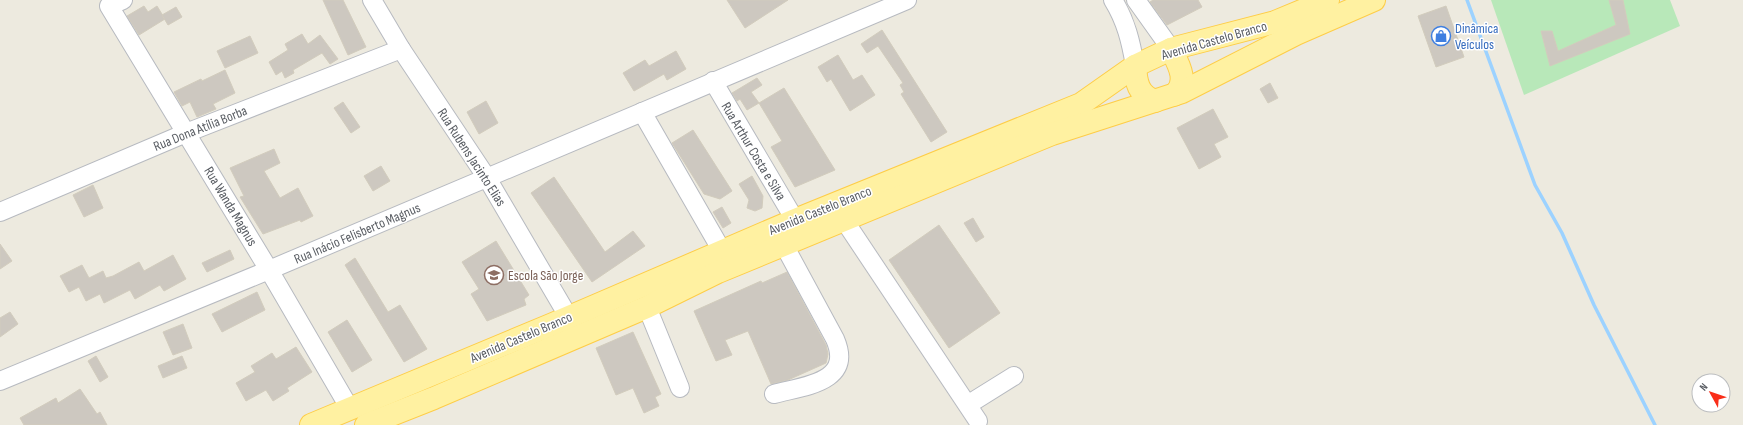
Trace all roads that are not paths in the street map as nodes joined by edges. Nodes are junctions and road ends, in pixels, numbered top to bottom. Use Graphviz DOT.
graph roads {
  1 [pos="372,0"];
  2 [pos="907,0"];
  3 [pos="1113,0"];
  4 [pos="1328,0"];
  5 [pos="1374,0"];
  6 [pos="116,3"];
  7 [pos="1138,3"];
  8 [pos="1122,15"];
  9 [pos="401,49"];
  10 [pos="1171,49"];
  11 [pos="1135,66"];
  12 [pos="713,81"];
  13 [pos="1164,98"];
  14 [pos="642,112"];
  15 [pos="186,133"];
  16 [pos="487,178"];
  17 [pos="0,212"];
  18 [pos="795,220"];
  19 [pos="844,220"];
  20 [pos="784,245"];
  21 [pos="722,250"];
  22 [pos="269,270"];
  23 [pos="647,307"];
  24 [pos="561,320"];
  25 [pos="1014,376"];
  26 [pos="0,381"];
  27 [pos="680,388"];
  28 [pos="774,394"];
  29 [pos="434,398"];
  30 [pos="969,404"];
  31 [pos="354,417"];
  32 [pos="978,421"];
  33 [pos="311,425"];
  34 [pos="366,425"];
  35 [pos="402,425"];
  1 -- 9 [label="street, Rua Rubens Jacinto Elias"];
  2 -- 12 [label="street, Rua Inácio Felisberto Magnus"];
  3 -- 8 [label="street"];
  4 -- 10 [label="main road, Avenida Castelo Branco"];
  5 -- 13 [label="main road, Avenida Castelo Branco"];
  6 -- 15 [label="street, Rua Wanda Magnus"];
  7 -- 8 [label="street"];
  7 -- 10 [label="street"];
  8 -- 11 [label="street"];
  9 -- 15 [label="street, Rua Dona Atília Borba"];
  9 -- 16 [label="street, Rua Rubens Jacinto Elias"];
  10 -- 11 [label="main road, Avenida Castelo Branco"];
  10 -- 13 [label="main road"];
  11 -- 13 [label="main road"];
  11 -- 18 [label="main road, Avenida Castelo Branco"];
  12 -- 14 [label="street, Rua Inácio Felisberto Magnus"];
  12 -- 18 [label="street, Rua Arthur Costa e Silva"];
  13 -- 19 [label="main road, Avenida Castelo Branco"];
  14 -- 16 [label="street, Rua Inácio Felisberto Magnus"];
  14 -- 21 [label="street"];
  15 -- 17 [label="street, Rua Dona Atília Borba"];
  15 -- 22 [label="street, Rua Wanda Magnus"];
  16 -- 22 [label="street, Rua Inácio Felisberto Magnus"];
  16 -- 24 [label="street, Rua Rubens Jacinto Elias"];
  18 -- 21 [label="main road, Avenida Castelo Branco"];
  19 -- 20 [label="main road, Avenida Castelo Branco"];
  19 -- 30 [label="street"];
  20 -- 23 [label="main road, Avenida Castelo Branco"];
  20 -- 28 [label="street"];
  21 -- 24 [label="main road, Avenida Castelo Branco"];
  22 -- 26 [label="street, Rua Inácio Felisberto Magnus"];
  22 -- 31 [label="street, Rua Wanda Magnus"];
  23 -- 27 [label="street"];
  23 -- 29 [label="main road, Avenida Castelo Branco"];
  24 -- 31 [label="main road, Avenida Castelo Branco"];
  25 -- 30 [label="street"];
  29 -- 34 [label="main road, Avenida Castelo Branco"];
  29 -- 35 [label="main road"];
  30 -- 32 [label="street"];
  31 -- 33 [label="main road"];
}
